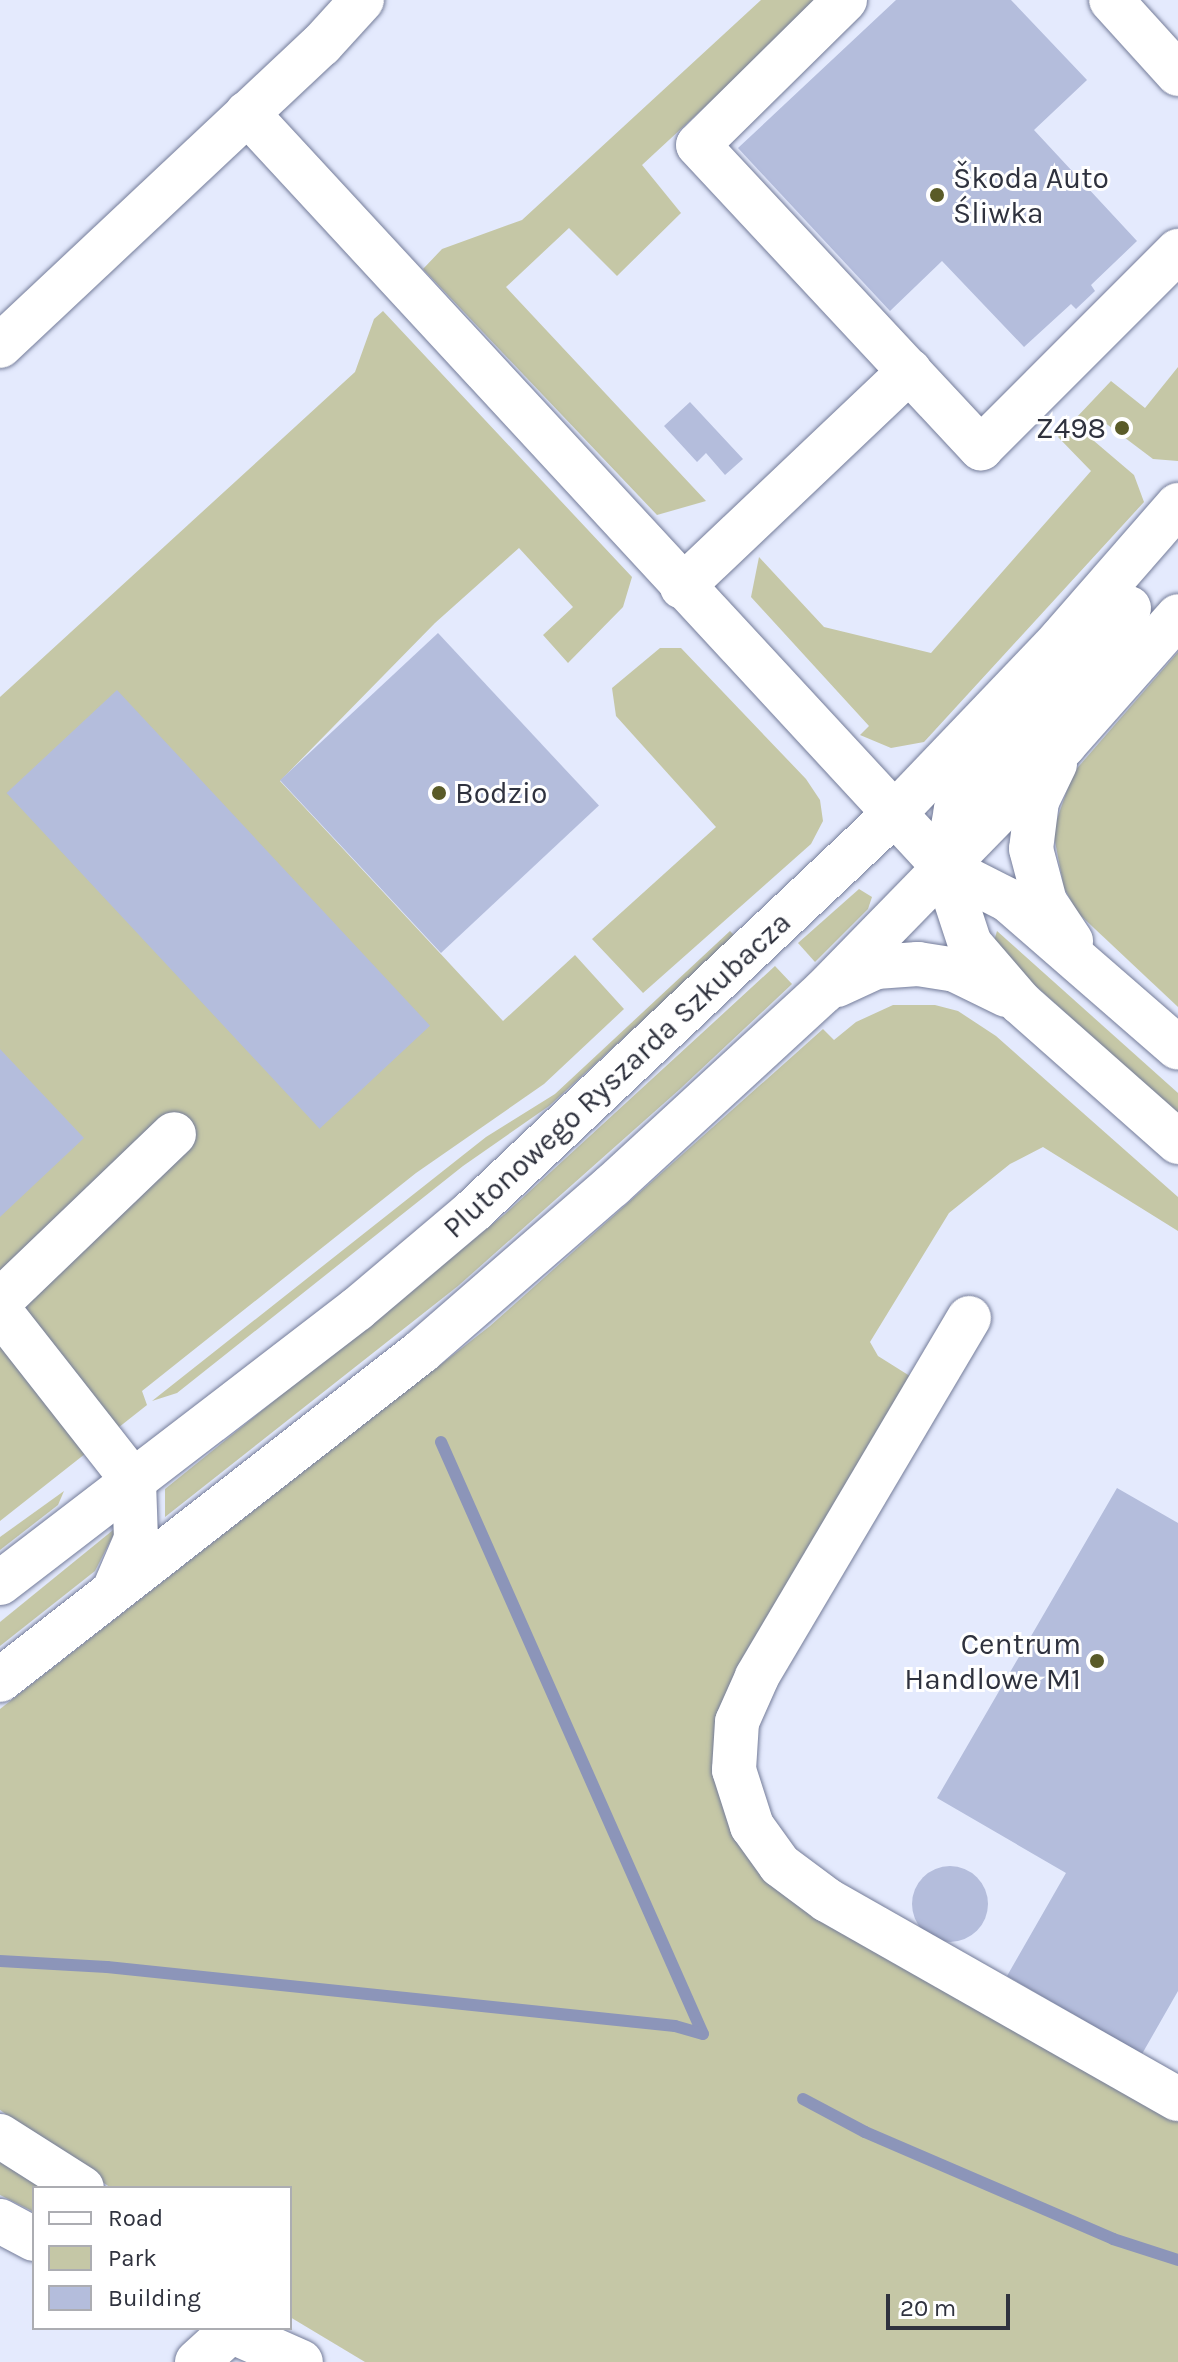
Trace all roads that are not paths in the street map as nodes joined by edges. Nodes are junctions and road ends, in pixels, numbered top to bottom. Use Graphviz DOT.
graph roads {
  1 [pos="362,0"];
  2 [pos="845,0"];
  3 [pos="1111,0"];
  4 [pos="1178,74"];
  5 [pos="247,113"];
  6 [pos="1178,251"];
  7 [pos="0,346"];
  8 [pos="910,371"];
  9 [pos="1178,505"];
  10 [pos="1178,550"];
  11 [pos="682,587"];
  12 [pos="1178,616"];
  13 [pos="1064,745"];
  14 [pos="893,815"];
  15 [pos="945,868"];
  16 [pos="1088,966"];
  17 [pos="824,991"];
  18 [pos="1021,1003"];
  19 [pos="1178,1048"];
  20 [pos="174,1134"];
  21 [pos="1178,1142"];
  22 [pos="0,1301"];
  23 [pos="0,1311"];
  24 [pos="969,1318"];
  25 [pos="134,1482"];
  26 [pos="0,1583"];
  27 [pos="113,1592"];
  28 [pos="0,1680"];
  29 [pos="1178,2099"];
  30 [pos="0,2136"];
  31 [pos="79,2186"];
  32 [pos="0,2221"];
  33 [pos="32,2238"];
  34 [pos="227,2330"];
  35 [pos="286,2330"];
  36 [pos="197,2362"];
  37 [pos="301,2362"];
  38 [pos="333,2362"];
  1 -- 5 [label="street"];
  2 -- 8 [label="street"];
  3 -- 4 [label="street"];
  5 -- 7 [label="street"];
  5 -- 11 [label="street"];
  6 -- 8 [label="street"];
  8 -- 11 [label="street"];
  9 -- 14 [label="street, Plutonowego Ryszarda Szkubacza"];
  10 -- 15 [label="street"];
  11 -- 14 [label="street"];
  12 -- 13 [label="street"];
  13 -- 15 [label="street"];
  13 -- 16 [label="street"];
  14 -- 15 [label="street"];
  14 -- 25 [label="street, Plutonowego Ryszarda Szkubacza"];
  15 -- 16 [label="street"];
  15 -- 17 [label="street"];
  15 -- 18 [label="street"];
  16 -- 19 [label="street"];
  17 -- 18 [label="street"];
  17 -- 27 [label="street"];
  18 -- 21 [label="street"];
  20 -- 22 [label="street"];
  23 -- 25 [label="street"];
  24 -- 29 [label="street"];
  25 -- 26 [label="street, Plutonowego Ryszarda Szkubacza"];
  25 -- 27 [label="street"];
  27 -- 28 [label="street"];
  30 -- 31 [label="street"];
  32 -- 33 [label="street"];
  34 -- 36 [label="street"];
  34 -- 37 [label="street"];
  35 -- 38 [label="street"];
}
